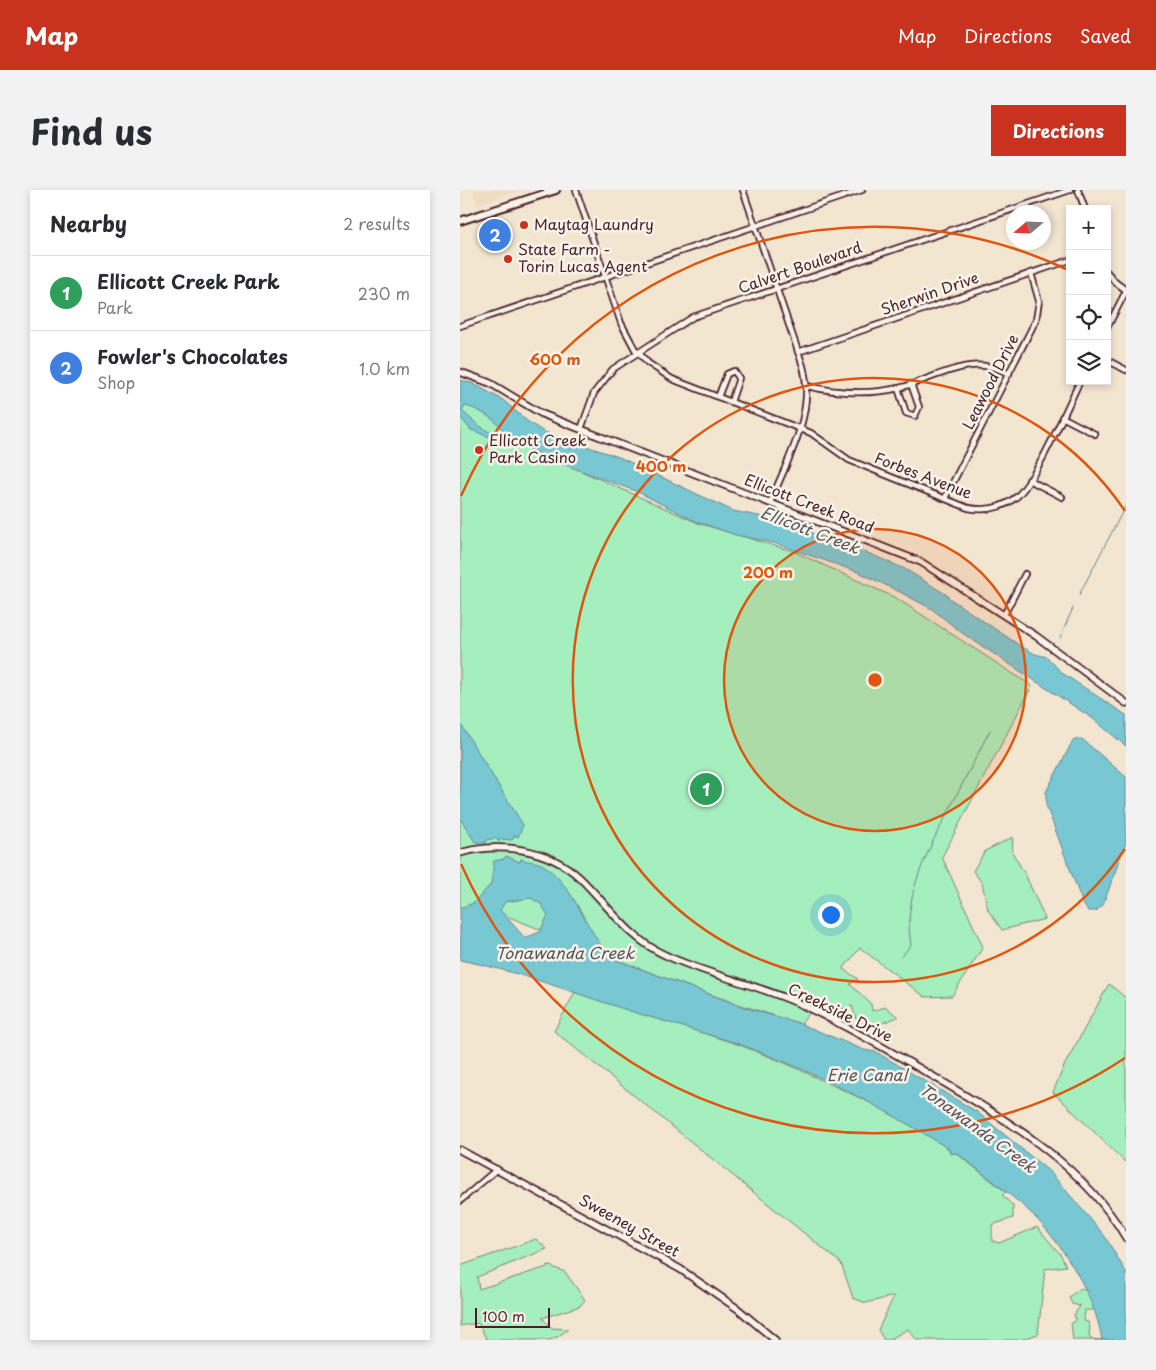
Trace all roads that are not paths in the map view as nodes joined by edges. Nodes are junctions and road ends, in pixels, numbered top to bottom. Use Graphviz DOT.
graph roads {
  1 [pos="556,190"];
  2 [pos="576,190"];
  3 [pos="743,190"];
  4 [pos="862,190"];
  5 [pos="1070,190"];
  6 [pos="1078,190"];
  7 [pos="1084,205"];
  8 [pos="460,221"];
  9 [pos="755,226"];
  10 [pos="1066,261"];
  11 [pos="1031,274"];
  12 [pos="605,276"];
  13 [pos="1111,277"];
  14 [pos="776,289"];
  15 [pos="1126,290"];
  16 [pos="1111,320"];
  17 [pos="460,326"];
  18 [pos="798,352"];
  19 [pos="638,353"];
  20 [pos="1111,362"];
  21 [pos="1126,370"];
  22 [pos="460,372"];
  23 [pos="1009,374"];
  24 [pos="912,384"];
  25 [pos="1078,385"];
  26 [pos="807,386"];
  27 [pos="898,388"];
  28 [pos="718,397"];
  29 [pos="731,402"];
  30 [pos="1062,417"];
  31 [pos="800,428"];
  32 [pos="581,429"];
  33 [pos="1095,434"];
  34 [pos="1029,480"];
  35 [pos="1062,497"];
  36 [pos="945,498"];
  37 [pos="770,503"];
  38 [pos="1025,574"];
  39 [pos="1004,615"];
  40 [pos="1126,702"];
  41 [pos="460,853"];
  42 [pos="460,1150"];
  43 [pos="497,1168"];
  44 [pos="460,1201"];
  45 [pos="1126,1238"];
  46 [pos="775,1340"];
  1 -- 8 [label="main road"];
  2 -- 12 [label="street, Forbes Avenue"];
  3 -- 9 [label="street"];
  4 -- 9 [label="street"];
  5 -- 14 [label="street, Calvert Boulevard"];
  6 -- 7 [label="street"];
  9 -- 12 [label="street"];
  9 -- 14 [label="street"];
  10 -- 11 [label="street, Sherwin Drive"];
  11 -- 18 [label="street, Sherwin Drive"];
  11 -- 23 [label="street, Leawood Drive"];
  12 -- 17 [label="street"];
  12 -- 19 [label="street, Forbes Avenue"];
  13 -- 15 [label="street"];
  14 -- 18 [label="street"];
  14 -- 19 [label="street, Calvert Boulevard"];
  15 -- 16 [label="street"];
  18 -- 26 [label="street"];
  19 -- 28 [label="street, Forbes Avenue"];
  19 -- 32 [label="street, Calvert Boulevard"];
  20 -- 21 [label="street"];
  22 -- 32 [label="street, Ellicott Creek Road"];
  23 -- 24 [label="street"];
  23 -- 36 [label="street, Leawood Drive"];
  24 -- 27 [label="street"];
  24 -- 27 [label="street"];
  25 -- 30 [label="street, Forbes Avenue"];
  26 -- 27 [label="street"];
  26 -- 31 [label="street"];
  28 -- 29 [label="street, Forbes Avenue"];
  28 -- 29 [label="street"];
  29 -- 31 [label="street, Forbes Avenue"];
  30 -- 33 [label="street"];
  30 -- 34 [label="street, Forbes Avenue"];
  31 -- 36 [label="street, Forbes Avenue"];
  31 -- 37 [label="street"];
  32 -- 37 [label="street, Ellicott Creek Road"];
  34 -- 35 [label="street"];
  34 -- 36 [label="street, Forbes Avenue"];
  37 -- 39 [label="street, Ellicott Creek Road"];
  38 -- 39 [label="street"];
  39 -- 40 [label="street, Ellicott Creek Road"];
  41 -- 45 [label="street, Creekside Drive"];
  42 -- 43 [label="street, Sweeney Street"];
  43 -- 44 [label="street"];
  43 -- 46 [label="street, Sweeney Street"];
}
